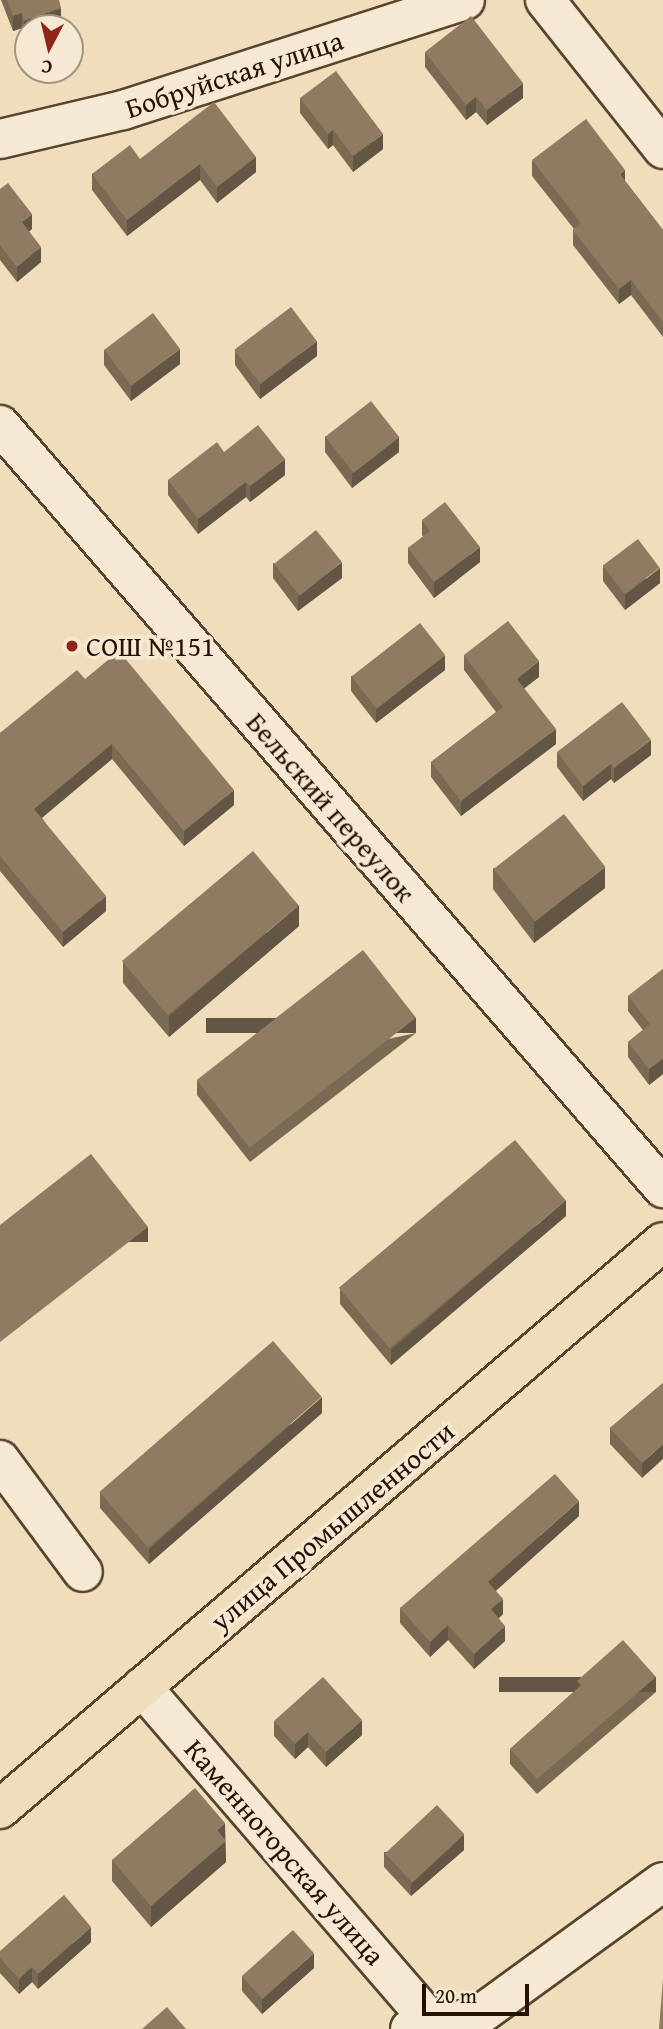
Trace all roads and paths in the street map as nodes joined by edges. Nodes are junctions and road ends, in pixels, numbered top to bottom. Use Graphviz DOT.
graph roads {
  1 [pos="465,0"];
  2 [pos="545,0"];
  3 [pos="0,139"];
  4 [pos="663,149"];
  5 [pos="0,425"];
  6 [pos="663,1188"];
  7 [pos="663,1242"];
  8 [pos="0,1460"];
  9 [pos="83,1572"];
  10 [pos="142,1687"];
  11 [pos="0,1809"];
  12 [pos="663,1882"];
  13 [pos="418,2023"];
  1 -- 3 [label="street, Бобруйская улица"];
  2 -- 4 [label="street"];
  5 -- 6 [label="street, Бельский переулок"];
  7 -- 10 [label="main road, улица Промышленности"];
  8 -- 9 [label="street"];
  10 -- 11 [label="main road, улица Промышленности"];
  10 -- 13 [label="street, Каменногорская улица"];
  12 -- 13 [label="street"];
}
